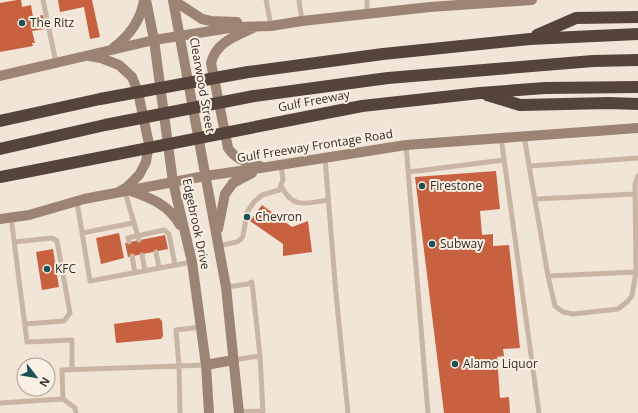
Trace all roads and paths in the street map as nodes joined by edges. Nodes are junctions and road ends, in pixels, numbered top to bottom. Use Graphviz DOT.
graph roads {
  1 [pos="43,0"];
  2 [pos="145,0"];
  3 [pos="173,0"];
  4 [pos="266,0"];
  5 [pos="299,0"];
  6 [pos="367,0"];
  7 [pos="518,0"];
  8 [pos="532,0"];
  9 [pos="431,3"];
  10 [pos="367,14"];
  11 [pos="638,17"];
  12 [pos="302,21"];
  13 [pos="256,26"];
  14 [pos="271,26"];
  15 [pos="638,34"];
  16 [pos="180,35"];
  17 [pos="530,39"];
  18 [pos="154,40"];
  19 [pos="111,50"];
  20 [pos="86,56"];
  21 [pos="638,60"];
  22 [pos="56,62"];
  23 [pos="0,76"];
  24 [pos="638,87"];
  25 [pos="480,93"];
  26 [pos="638,104"];
  27 [pos="0,121"];
  28 [pos="638,128"];
  29 [pos="524,135"];
  30 [pos="501,137"];
  31 [pos="406,145"];
  32 [pos="0,149"];
  33 [pos="325,158"];
  34 [pos="638,158"];
  35 [pos="504,160"];
  36 [pos="281,165"];
  37 [pos="530,166"];
  38 [pos="265,167"];
  39 [pos="409,172"];
  40 [pos="205,176"];
  41 [pos="638,176"];
  42 [pos="0,177"];
  43 [pos="173,182"];
  44 [pos="281,186"];
  45 [pos="127,191"];
  46 [pos="114,193"];
  47 [pos="635,194"];
  48 [pos="328,200"];
  49 [pos="536,200"];
  50 [pos="77,202"];
  51 [pos="11,217"];
  52 [pos="0,219"];
  53 [pos="134,223"];
  54 [pos="82,233"];
  55 [pos="186,234"];
  56 [pos="138,238"];
  57 [pos="14,242"];
  58 [pos="129,242"];
  59 [pos="217,242"];
  60 [pos="156,252"];
  61 [pos="142,254"];
  62 [pos="132,256"];
  63 [pos="192,262"];
  64 [pos="175,265"];
  65 [pos="159,268"];
  66 [pos="145,270"];
  67 [pos="135,272"];
  68 [pos="636,272"];
  69 [pos="548,276"];
  70 [pos="226,287"];
  71 [pos="25,324"];
  72 [pos="201,327"];
  73 [pos="260,356"];
  74 [pos="233,360"];
  75 [pos="206,365"];
  76 [pos="179,366"];
  77 [pos="72,369"];
  78 [pos="64,399"];
  79 [pos="0,403"];
  80 [pos="255,412"];
  81 [pos="76,413"];
  82 [pos="180,413"];
  83 [pos="209,413"];
  84 [pos="239,413"];
  85 [pos="348,413"];
  86 [pos="428,413"];
  87 [pos="539,413"];
  1 -- 22 [label="lane"];
  2 -- 18 [label="main road"];
  2 -- 19 [label="main road"];
  3 -- 13 [label="main road"];
  3 -- 16 [label="main road, Clearwood Street"];
  4 -- 14 [label="lane"];
  5 -- 12 [label="lane"];
  6 -- 10 [label="lane"];
  7 -- 8 [label="main road"];
  7 -- 9 [label="main road"];
  9 -- 10 [label="main road"];
  10 -- 12 [label="main road"];
  11 -- 17 [label="highway"];
  12 -- 14 [label="main road"];
  13 -- 14 [label="main road"];
  13 -- 16 [label="main road"];
  13 -- 38 [label="main road"];
  15 -- 17 [label="highway"];
  16 -- 18 [label="main road"];
  16 -- 40 [label="main road, Clearwood Street"];
  17 -- 27 [label="highway"];
  18 -- 19 [label="main road"];
  18 -- 43 [label="main road, Edgebrook Drive"];
  19 -- 20 [label="main road"];
  20 -- 22 [label="main road"];
  20 -- 46 [label="main road"];
  21 -- 32 [label="highway, Gulf Freeway"];
  22 -- 23 [label="main road"];
  24 -- 25 [label="highway, Gulf Freeway"];
  25 -- 26 [label="highway"];
  25 -- 42 [label="highway, Gulf Freeway"];
  28 -- 29 [label="main road, Gulf Freeway Frontage Road"];
  29 -- 30 [label="main road, Gulf Freeway Frontage Road"];
  29 -- 37 [label="lane"];
  30 -- 31 [label="main road, Gulf Freeway Frontage Road"];
  30 -- 35 [label="lane"];
  31 -- 33 [label="main road, Gulf Freeway Frontage Road"];
  31 -- 39 [label="lane"];
  33 -- 36 [label="main road, Gulf Freeway Frontage Road"];
  33 -- 48 [label="lane"];
  34 -- 37 [label="lane"];
  35 -- 39 [label="lane"];
  35 -- 87 [label="lane"];
  36 -- 38 [label="main road, Gulf Freeway Frontage Road"];
  36 -- 44 [label="lane"];
  37 -- 49 [label="lane"];
  38 -- 40 [label="main road, Gulf Freeway Frontage Road"];
  38 -- 59 [label="main road"];
  39 -- 86 [label="lane"];
  40 -- 43 [label="main road, Gulf Freeway Frontage Road"];
  40 -- 59 [label="main road, Edgebrook Drive"];
  41 -- 47 [label="lane"];
  43 -- 45 [label="main road, Gulf Freeway Frontage Road"];
  43 -- 55 [label="main road, Edgebrook Drive"];
  44 -- 48 [label="lane"];
  44 -- 59 [label="lane"];
  45 -- 46 [label="main road, Gulf Freeway Frontage Road"];
  45 -- 53 [label="lane"];
  45 -- 55 [label="main road"];
  46 -- 50 [label="main road, Gulf Freeway Frontage Road"];
  47 -- 49 [label="lane"];
  47 -- 68 [label="lane"];
  48 -- 85 [label="lane"];
  49 -- 69 [label="lane"];
  50 -- 51 [label="main road, Gulf Freeway Frontage Road"];
  50 -- 54 [label="lane"];
  51 -- 52 [label="main road, Gulf Freeway Frontage Road"];
  51 -- 57 [label="lane"];
  53 -- 54 [label="lane"];
  53 -- 56 [label="lane"];
  54 -- 67 [label="lane"];
  55 -- 63 [label="main road, Edgebrook Drive"];
  56 -- 58 [label="lane"];
  56 -- 64 [label="lane"];
  57 -- 71 [label="lane"];
  57 -- 71 [label="lane"];
  59 -- 70 [label="main road, Edgebrook Drive"];
  60 -- 65 [label="lane"];
  61 -- 66 [label="lane"];
  62 -- 67 [label="lane"];
  63 -- 64 [label="lane"];
  63 -- 72 [label="main road, Edgebrook Drive"];
  64 -- 65 [label="lane"];
  65 -- 66 [label="lane"];
  66 -- 67 [label="lane"];
  68 -- 69 [label="lane"];
  68 -- 69 [label="lane"];
  70 -- 73 [label="lane"];
  70 -- 74 [label="main road, Edgebrook Drive"];
  71 -- 77 [label="lane"];
  72 -- 75 [label="main road, Edgebrook Drive"];
  72 -- 76 [label="lane"];
  73 -- 74 [label="lane"];
  73 -- 80 [label="lane"];
  74 -- 75 [label="main road"];
  74 -- 84 [label="main road, Edgebrook Drive"];
  75 -- 76 [label="lane"];
  75 -- 83 [label="main road, Edgebrook Drive"];
  76 -- 77 [label="lane"];
  76 -- 82 [label="lane"];
  77 -- 78 [label="lane"];
  78 -- 79 [label="lane"];
  78 -- 81 [label="lane"];
  80 -- 84 [label="lane"];
}
